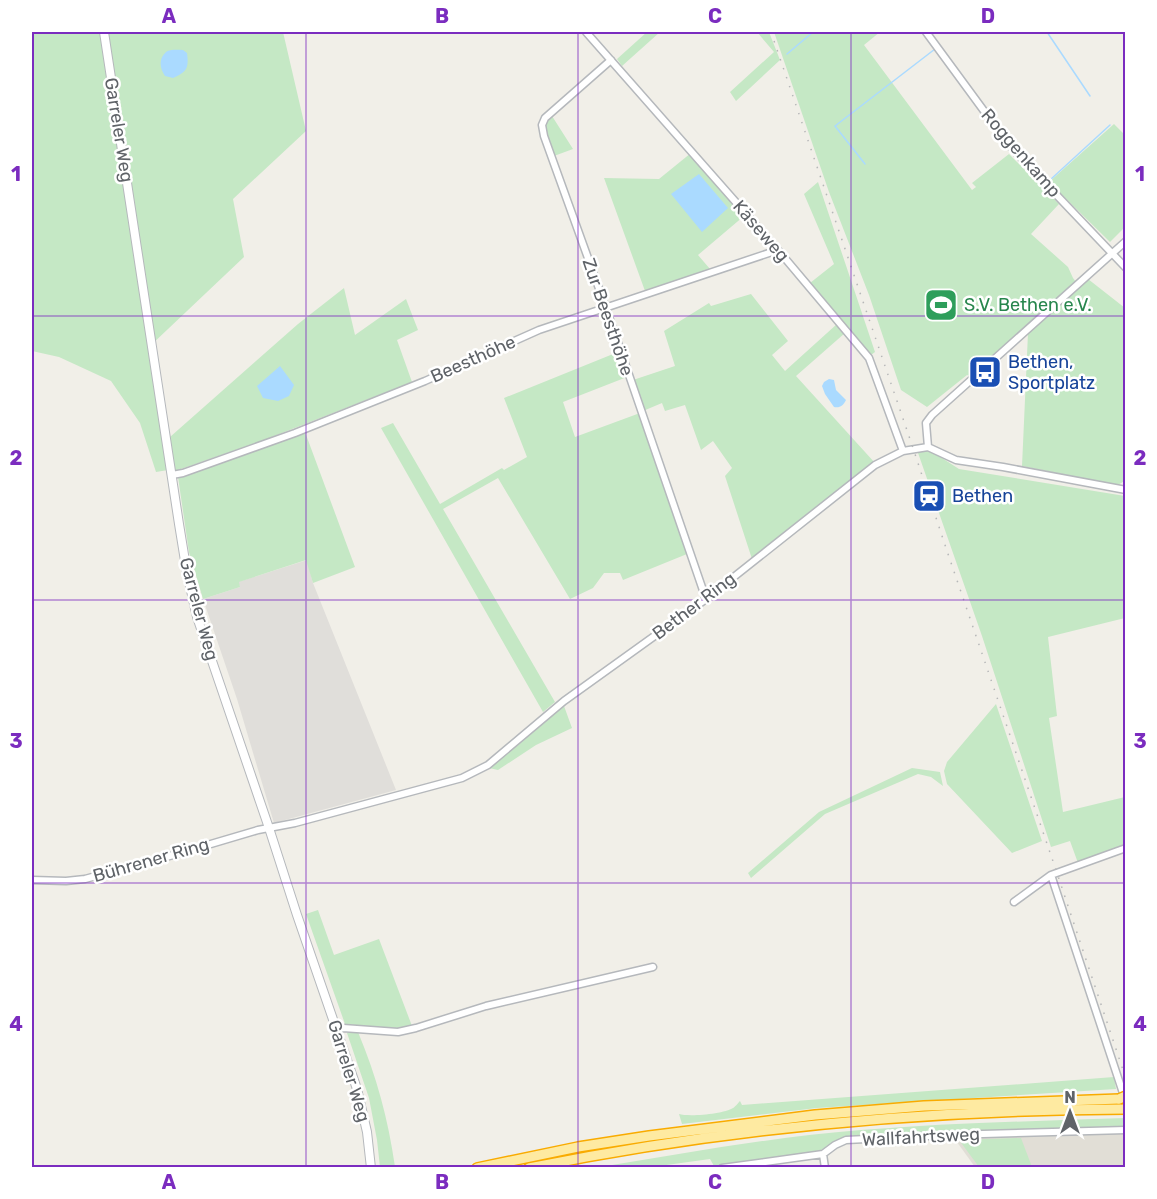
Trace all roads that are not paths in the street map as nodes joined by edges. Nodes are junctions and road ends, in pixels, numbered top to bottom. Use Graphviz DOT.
graph roads {
  1 [pos="104,32"];
  2 [pos="586,32"];
  3 [pos="926,32"];
  4 [pos="610,60"];
  5 [pos="1125,241"];
  6 [pos="778,250"];
  7 [pos="1112,254"];
  8 [pos="1125,268"];
  9 [pos="606,308"];
  10 [pos="928,447"];
  11 [pos="903,451"];
  12 [pos="172,476"];
  13 [pos="1125,490"];
  14 [pos="706,599"];
  15 [pos="269,828"];
  16 [pos="1125,848"];
  17 [pos="1051,875"];
  18 [pos="32,880"];
  19 [pos="1014,902"];
  20 [pos="653,967"];
  21 [pos="337,1029"];
  22 [pos="1121,1099"];
  23 [pos="1125,1109"];
  24 [pos="1125,1130"];
  25 [pos="823,1154"];
  26 [pos="371,1167"];
  27 [pos="477,1167"];
  28 [pos="529,1167"];
  29 [pos="722,1167"];
  30 [pos="825,1167"];
  1 -- 12 [label="street, Garreler Weg"];
  2 -- 4 [label="street, Käseweg"];
  3 -- 7 [label="street, Roggenkamp"];
  4 -- 6 [label="street, Käseweg"];
  4 -- 9 [label="street, Zur Beesthöhe"];
  5 -- 7 [label="street"];
  6 -- 9 [label="street, Beesthöhe"];
  6 -- 11 [label="street, Käseweg"];
  7 -- 8 [label="street, Roggenkamp"];
  7 -- 10 [label="street"];
  9 -- 12 [label="street, Beesthöhe"];
  9 -- 14 [label="street, Zur Beesthöhe"];
  10 -- 11 [label="street, Bether Ring"];
  10 -- 13 [label="street"];
  11 -- 14 [label="street, Bether Ring"];
  12 -- 15 [label="street, Garreler Weg"];
  14 -- 15 [label="street, Bether Ring"];
  15 -- 18 [label="street, Bührener Ring"];
  15 -- 21 [label="street, Garreler Weg"];
  16 -- 17 [label="street"];
  17 -- 19 [label="street"];
  17 -- 22 [label="street"];
  20 -- 21 [label="street"];
  21 -- 26 [label="street, Garreler Weg"];
  22 -- 27 [label="highway"];
  23 -- 28 [label="highway"];
  24 -- 25 [label="street, Wallfahrtsweg"];
  25 -- 29 [label="street, Wallfahrtsweg"];
  25 -- 30 [label="street"];
}
